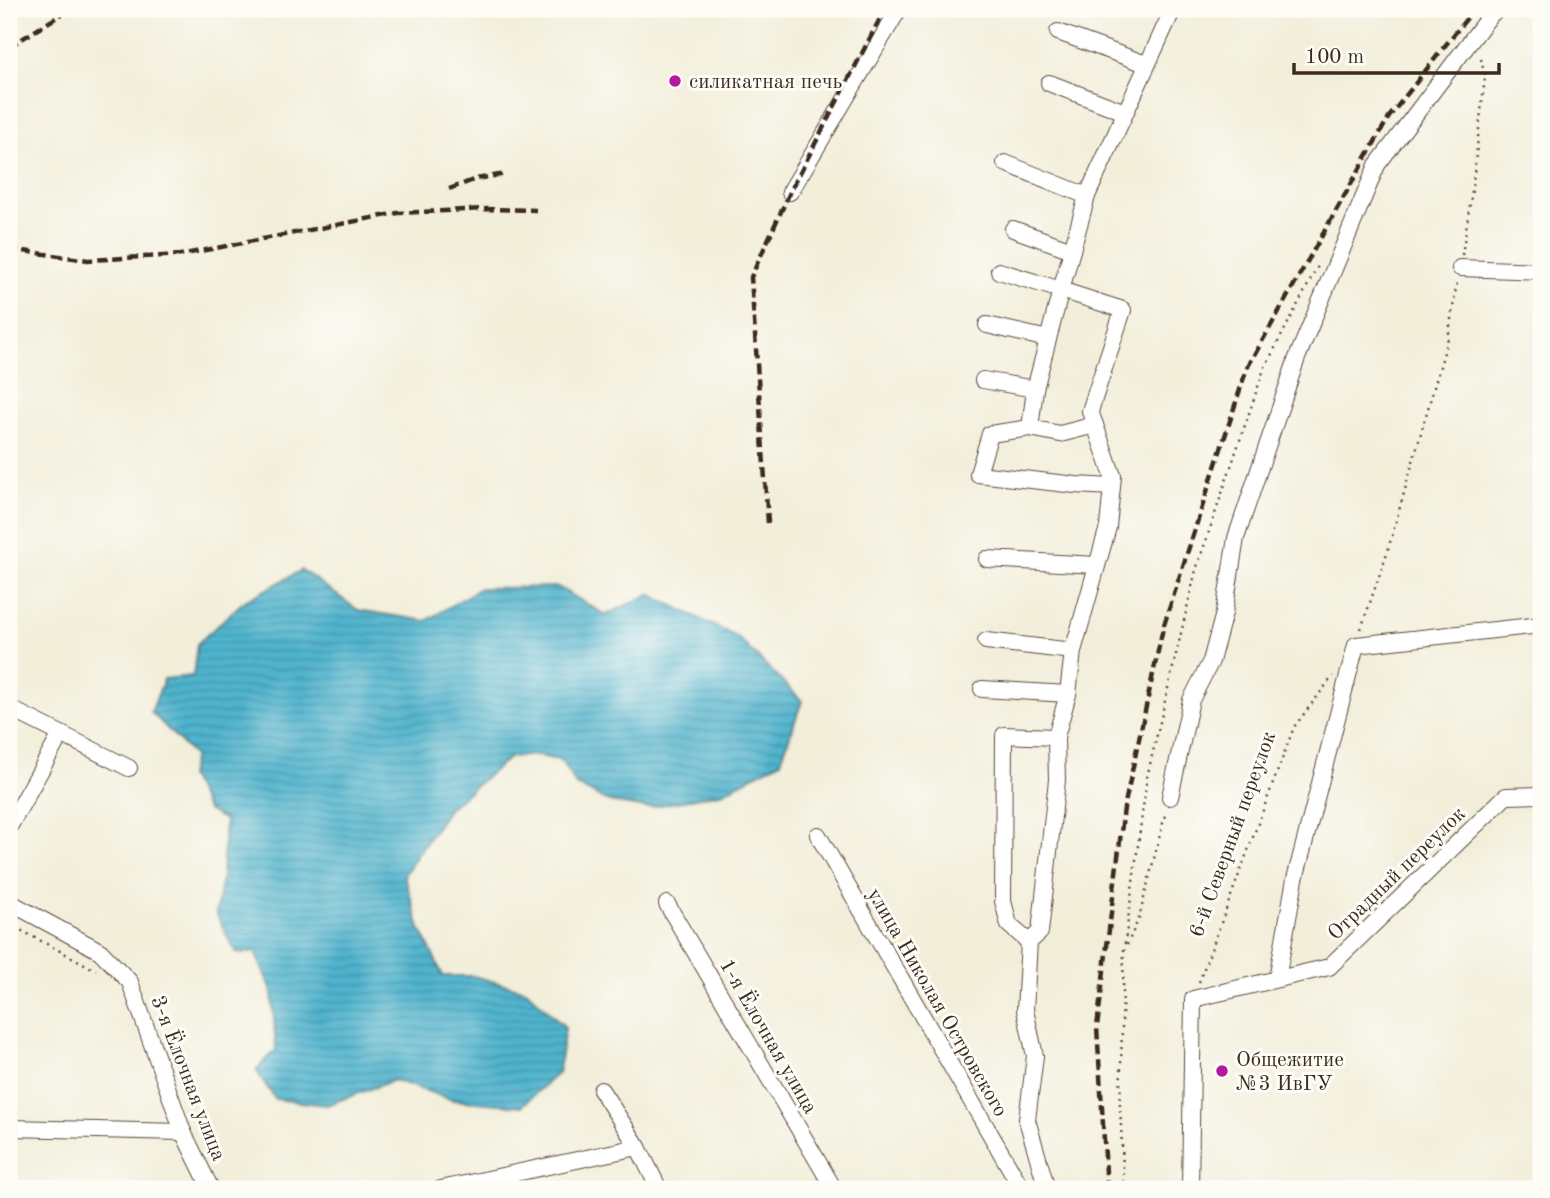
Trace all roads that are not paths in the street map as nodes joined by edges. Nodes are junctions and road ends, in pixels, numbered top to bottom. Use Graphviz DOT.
graph roads {
  1 [pos="899,9"];
  2 [pos="1173,9"];
  3 [pos="1499,9"];
  4 [pos="1058,32"];
  5 [pos="1146,64"];
  6 [pos="1049,83"];
  7 [pos="1125,112"];
  8 [pos="1005,163"];
  9 [pos="790,192"];
  10 [pos="1087,196"];
  11 [pos="1013,229"];
  12 [pos="1072,250"];
  13 [pos="1460,268"];
  14 [pos="999,271"];
  15 [pos="1541,271"];
  16 [pos="1061,290"];
  17 [pos="987,325"];
  18 [pos="1048,340"];
  19 [pos="983,380"];
  20 [pos="1035,389"];
  21 [pos="1095,425"];
  22 [pos="1030,428"];
  23 [pos="1112,486"];
  24 [pos="987,559"];
  25 [pos="1097,565"];
  26 [pos="1541,625"];
  27 [pos="986,641"];
  28 [pos="1073,651"];
  29 [pos="982,689"];
  30 [pos="1068,694"];
  31 [pos="9,708"];
  32 [pos="61,734"];
  33 [pos="1056,737"];
  34 [pos="129,768"];
  35 [pos="1541,795"];
  36 [pos="1170,797"];
  37 [pos="9,827"];
  38 [pos="818,835"];
  39 [pos="9,902"];
  40 [pos="667,904"];
  41 [pos="1029,942"];
  42 [pos="1277,979"];
  43 [pos="601,1090"];
  44 [pos="9,1128"];
  45 [pos="183,1132"];
  46 [pos="638,1147"];
  47 [pos="211,1189"];
  48 [pos="441,1189"];
  49 [pos="659,1189"];
  50 [pos="834,1189"];
  51 [pos="1022,1189"];
  52 [pos="1046,1189"];
  53 [pos="1190,1189"];
  1 -- 9 [label="street"];
  2 -- 5 [label="street"];
  3 -- 36 [label="street"];
  4 -- 5 [label="street"];
  5 -- 7 [label="street"];
  6 -- 7 [label="street"];
  7 -- 10 [label="street"];
  8 -- 10 [label="street"];
  10 -- 12 [label="street"];
  11 -- 12 [label="street"];
  12 -- 16 [label="street"];
  13 -- 15 [label="street"];
  14 -- 16 [label="street"];
  16 -- 18 [label="street"];
  16 -- 21 [label="street"];
  17 -- 18 [label="street"];
  18 -- 20 [label="street"];
  19 -- 20 [label="street"];
  20 -- 22 [label="street"];
  21 -- 22 [label="street"];
  21 -- 23 [label="street"];
  22 -- 23 [label="street"];
  23 -- 25 [label="street"];
  24 -- 25 [label="street"];
  25 -- 28 [label="street"];
  26 -- 42 [label="street"];
  27 -- 28 [label="street"];
  28 -- 30 [label="street"];
  29 -- 30 [label="street"];
  30 -- 33 [label="street"];
  31 -- 32 [label="street"];
  32 -- 34 [label="street"];
  32 -- 37 [label="street"];
  33 -- 41 [label="street"];
  33 -- 41 [label="street"];
  35 -- 42 [label="street, Отрадный переулок"];
  38 -- 51 [label="street, улица Николая Островского"];
  39 -- 45 [label="street, 3-я Ёлочная улица"];
  40 -- 50 [label="street, 1-я Ёлочная улица"];
  41 -- 52 [label="street"];
  42 -- 53 [label="street, Отрадный переулок"];
  43 -- 46 [label="street"];
  44 -- 45 [label="street"];
  45 -- 47 [label="street, 3-я Ёлочная улица"];
  46 -- 48 [label="street"];
  46 -- 49 [label="street"];
}
